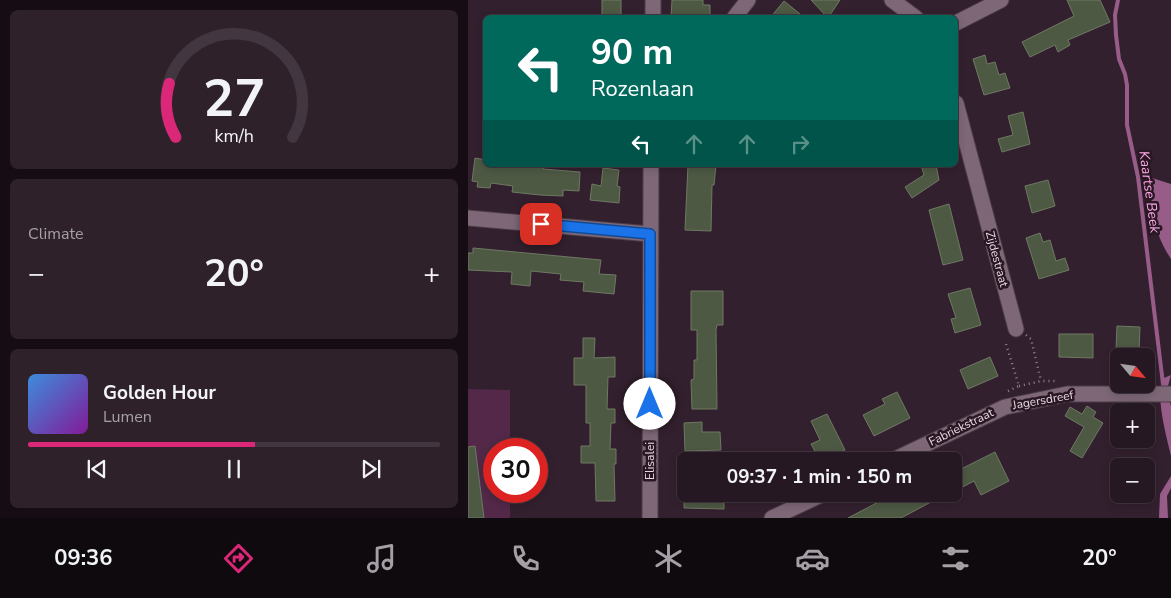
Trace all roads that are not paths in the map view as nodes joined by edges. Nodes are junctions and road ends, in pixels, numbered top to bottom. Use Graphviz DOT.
graph roads {
  1 [pos="653,0"];
  2 [pos="748,0"];
  3 [pos="892,0"];
  4 [pos="1001,0"];
  5 [pos="653,15"];
  6 [pos="736,15"];
  7 [pos="912,15"];
  8 [pos="958,22"];
  9 [pos="958,111"];
  10 [pos="651,167"];
  11 [pos="468,218"];
  12 [pos="650,234"];
  13 [pos="1016,329"];
  14 [pos="1167,394"];
  15 [pos="1005,407"];
  16 [pos="910,452"];
  17 [pos="806,502"];
  18 [pos="650,518"];
  19 [pos="772,518"];
  1 -- 5 [label="street"];
  2 -- 6 [label="street"];
  3 -- 7 [label="street"];
  4 -- 8 [label="street"];
  9 -- 13 [label="street, Zijdestraat"];
  10 -- 12 [label="street, Elisalei"];
  11 -- 12 [label="street"];
  12 -- 18 [label="street, Elisalei"];
  14 -- 15 [label="street, Jagersdreef"];
  15 -- 16 [label="street, Fabriekstraat"];
  17 -- 19 [label="street"];
}
